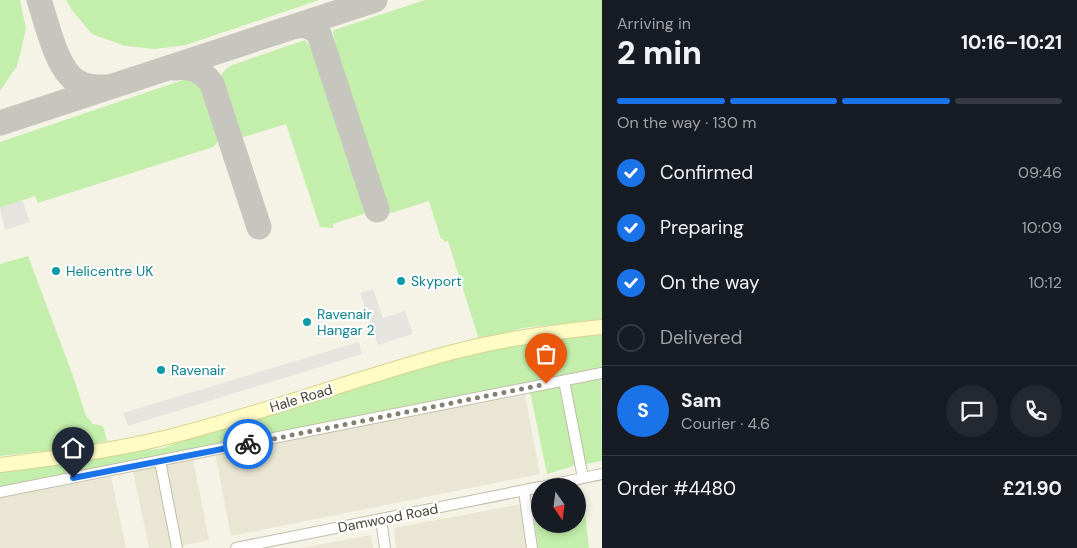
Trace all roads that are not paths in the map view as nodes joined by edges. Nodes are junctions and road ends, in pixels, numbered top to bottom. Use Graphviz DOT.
graph roads {
  1 [pos="602,327"];
  2 [pos="602,373"];
  3 [pos="564,381"];
  4 [pos="160,461"];
  5 [pos="0,465"];
  6 [pos="602,474"];
  7 [pos="583,478"];
  8 [pos="531,489"];
  9 [pos="524,490"];
  10 [pos="0,492"];
  11 [pos="381,519"];
  12 [pos="177,548"];
  13 [pos="236,548"];
  14 [pos="385,548"];
  15 [pos="532,548"];
  1 -- 5 [label="street, Hale Road"];
  2 -- 3 [label="street"];
  3 -- 4 [label="street"];
  3 -- 7 [label="street"];
  4 -- 10 [label="street"];
  4 -- 12 [label="street"];
  6 -- 7 [label="street"];
  8 -- 9 [label="street, Damwood Road"];
  9 -- 11 [label="street, Damwood Road"];
  9 -- 15 [label="street"];
  11 -- 13 [label="street, Damwood Road"];
  11 -- 14 [label="street"];
}
